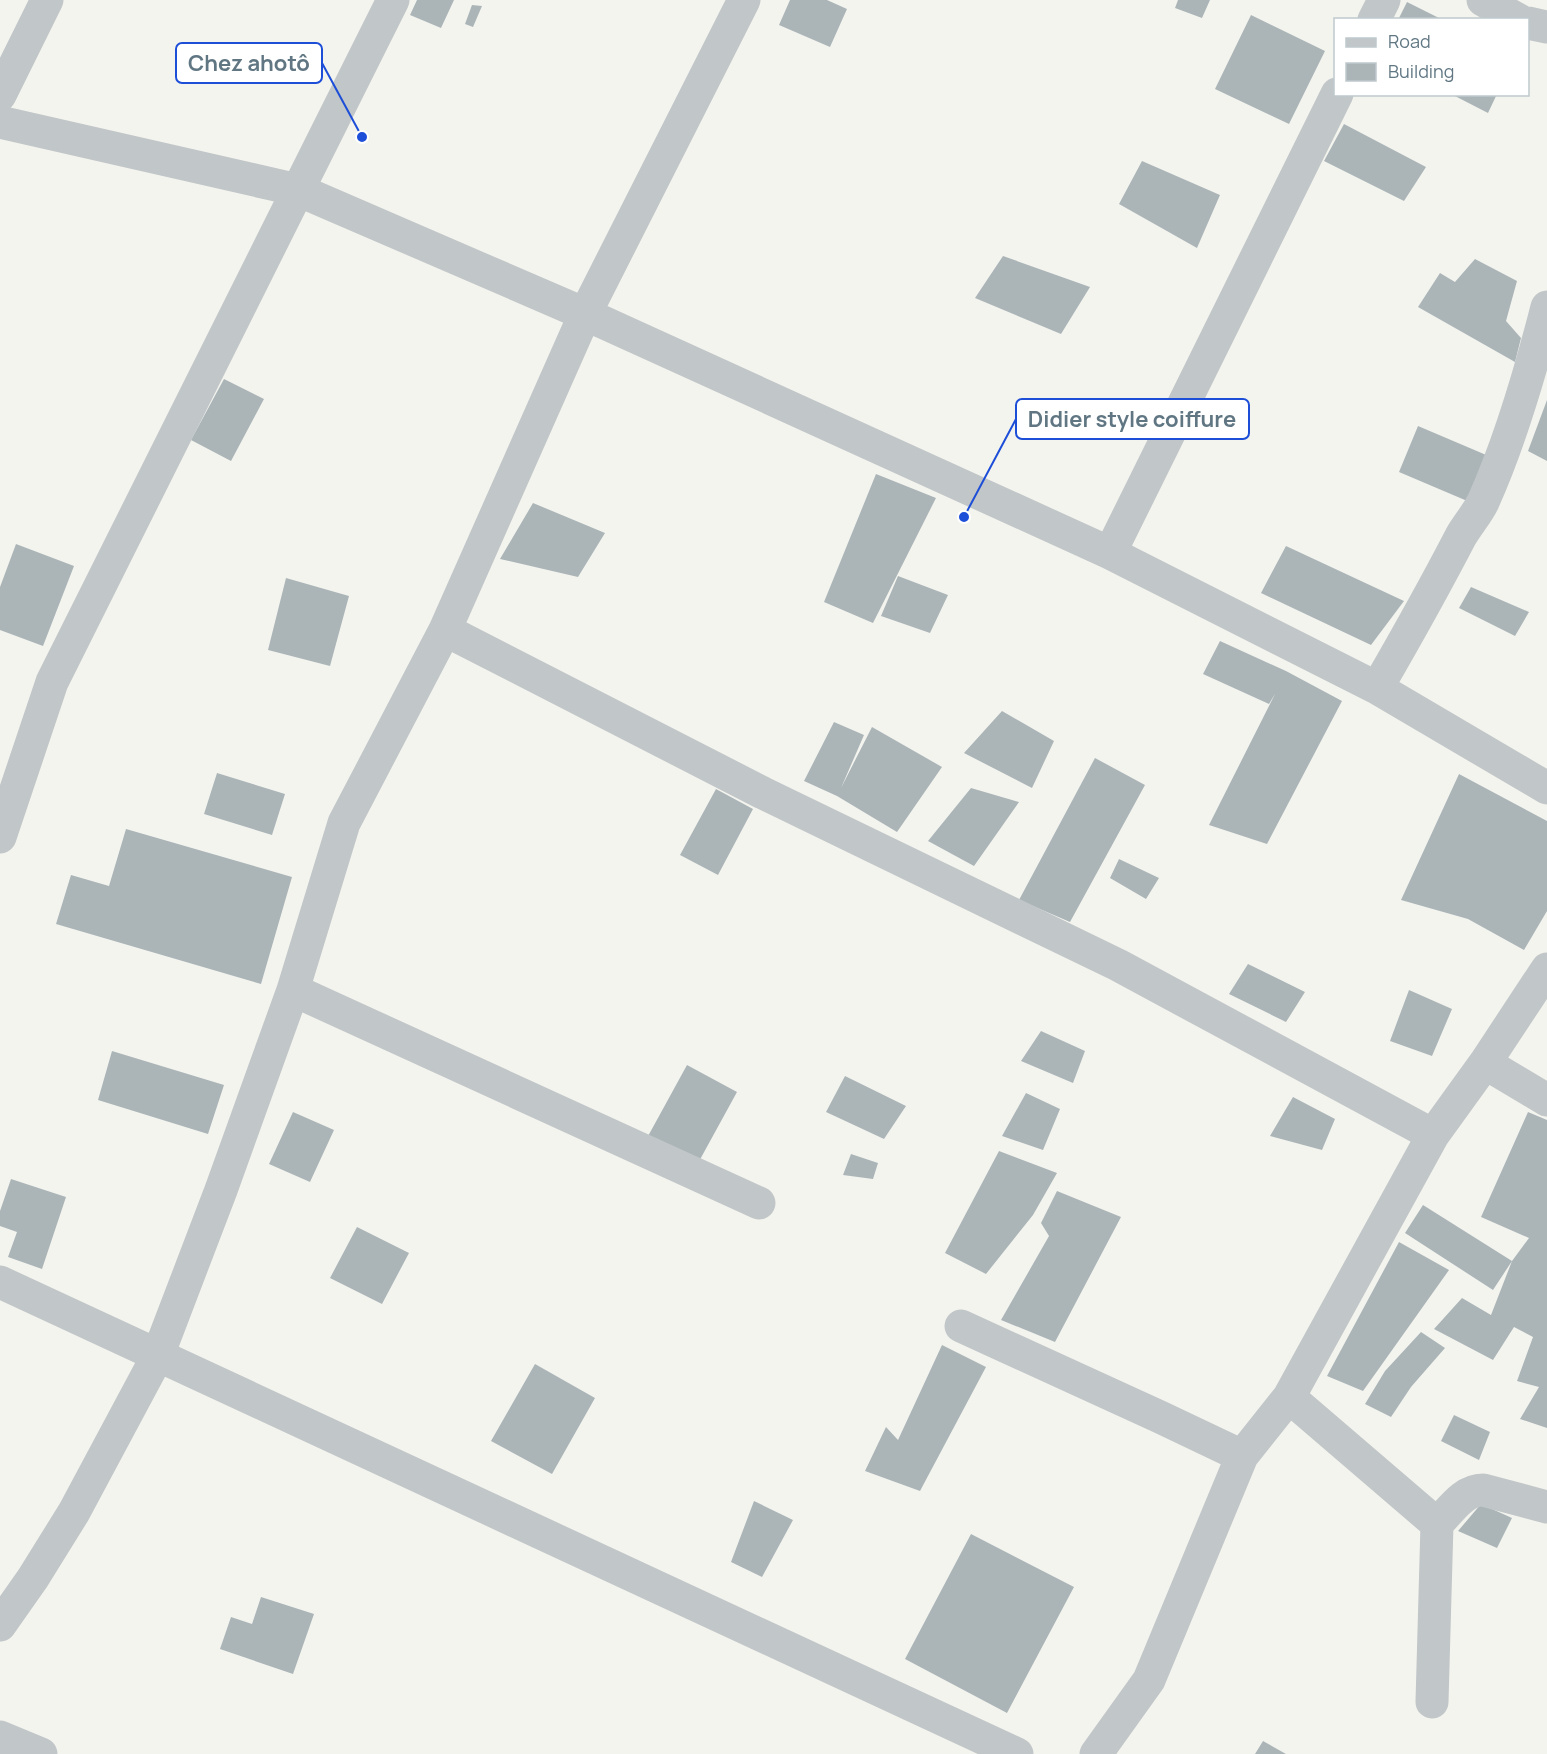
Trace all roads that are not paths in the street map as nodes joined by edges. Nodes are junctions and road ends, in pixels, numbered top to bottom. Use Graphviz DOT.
graph roads {
  1 [pos="47,0"];
  2 [pos="393,0"];
  3 [pos="744,0"];
  4 [pos="1384,0"];
  5 [pos="1483,0"];
  6 [pos="1375,18"];
  7 [pos="1515,18"];
  8 [pos="1529,23"];
  9 [pos="1547,27"];
  10 [pos="0,95"];
  11 [pos="1336,96"];
  12 [pos="0,122"];
  13 [pos="298,190"];
  14 [pos="1547,307"];
  15 [pos="585,314"];
  16 [pos="1110,553"];
  17 [pos="445,630"];
  18 [pos="1377,688"];
  19 [pos="1547,788"];
  20 [pos="0,837"];
  21 [pos="1547,969"];
  22 [pos="293,990"];
  23 [pos="1485,1063"];
  24 [pos="1547,1100"];
  25 [pos="1432,1135"];
  26 [pos="759,1203"];
  27 [pos="0,1282"];
  28 [pos="961,1326"];
  29 [pos="158,1355"];
  30 [pos="1288,1397"];
  31 [pos="1242,1456"];
  32 [pos="1547,1507"];
  33 [pos="1437,1524"];
  34 [pos="0,1624"];
  35 [pos="1432,1702"];
  36 [pos="0,1737"];
  37 [pos="41,1754"];
  38 [pos="1017,1754"];
  39 [pos="1096,1754"];
  1 -- 10 [label="street"];
  2 -- 13 [label="street"];
  3 -- 15 [label="street"];
  4 -- 6 [label="street"];
  5 -- 7 [label="street"];
  8 -- 9 [label="street"];
  11 -- 16 [label="street"];
  12 -- 13 [label="street"];
  13 -- 15 [label="street"];
  13 -- 20 [label="street"];
  14 -- 18 [label="street"];
  15 -- 16 [label="street"];
  15 -- 17 [label="street"];
  16 -- 18 [label="street"];
  17 -- 22 [label="street"];
  17 -- 25 [label="street"];
  18 -- 19 [label="street"];
  21 -- 23 [label="street"];
  22 -- 26 [label="street"];
  22 -- 29 [label="street"];
  23 -- 24 [label="street"];
  23 -- 25 [label="street"];
  25 -- 30 [label="street"];
  27 -- 29 [label="street"];
  28 -- 31 [label="street"];
  29 -- 34 [label="street"];
  29 -- 38 [label="street"];
  30 -- 31 [label="street"];
  30 -- 33 [label="street"];
  31 -- 39 [label="street"];
  32 -- 33 [label="street"];
  33 -- 35 [label="street"];
  36 -- 37 [label="street"];
}
